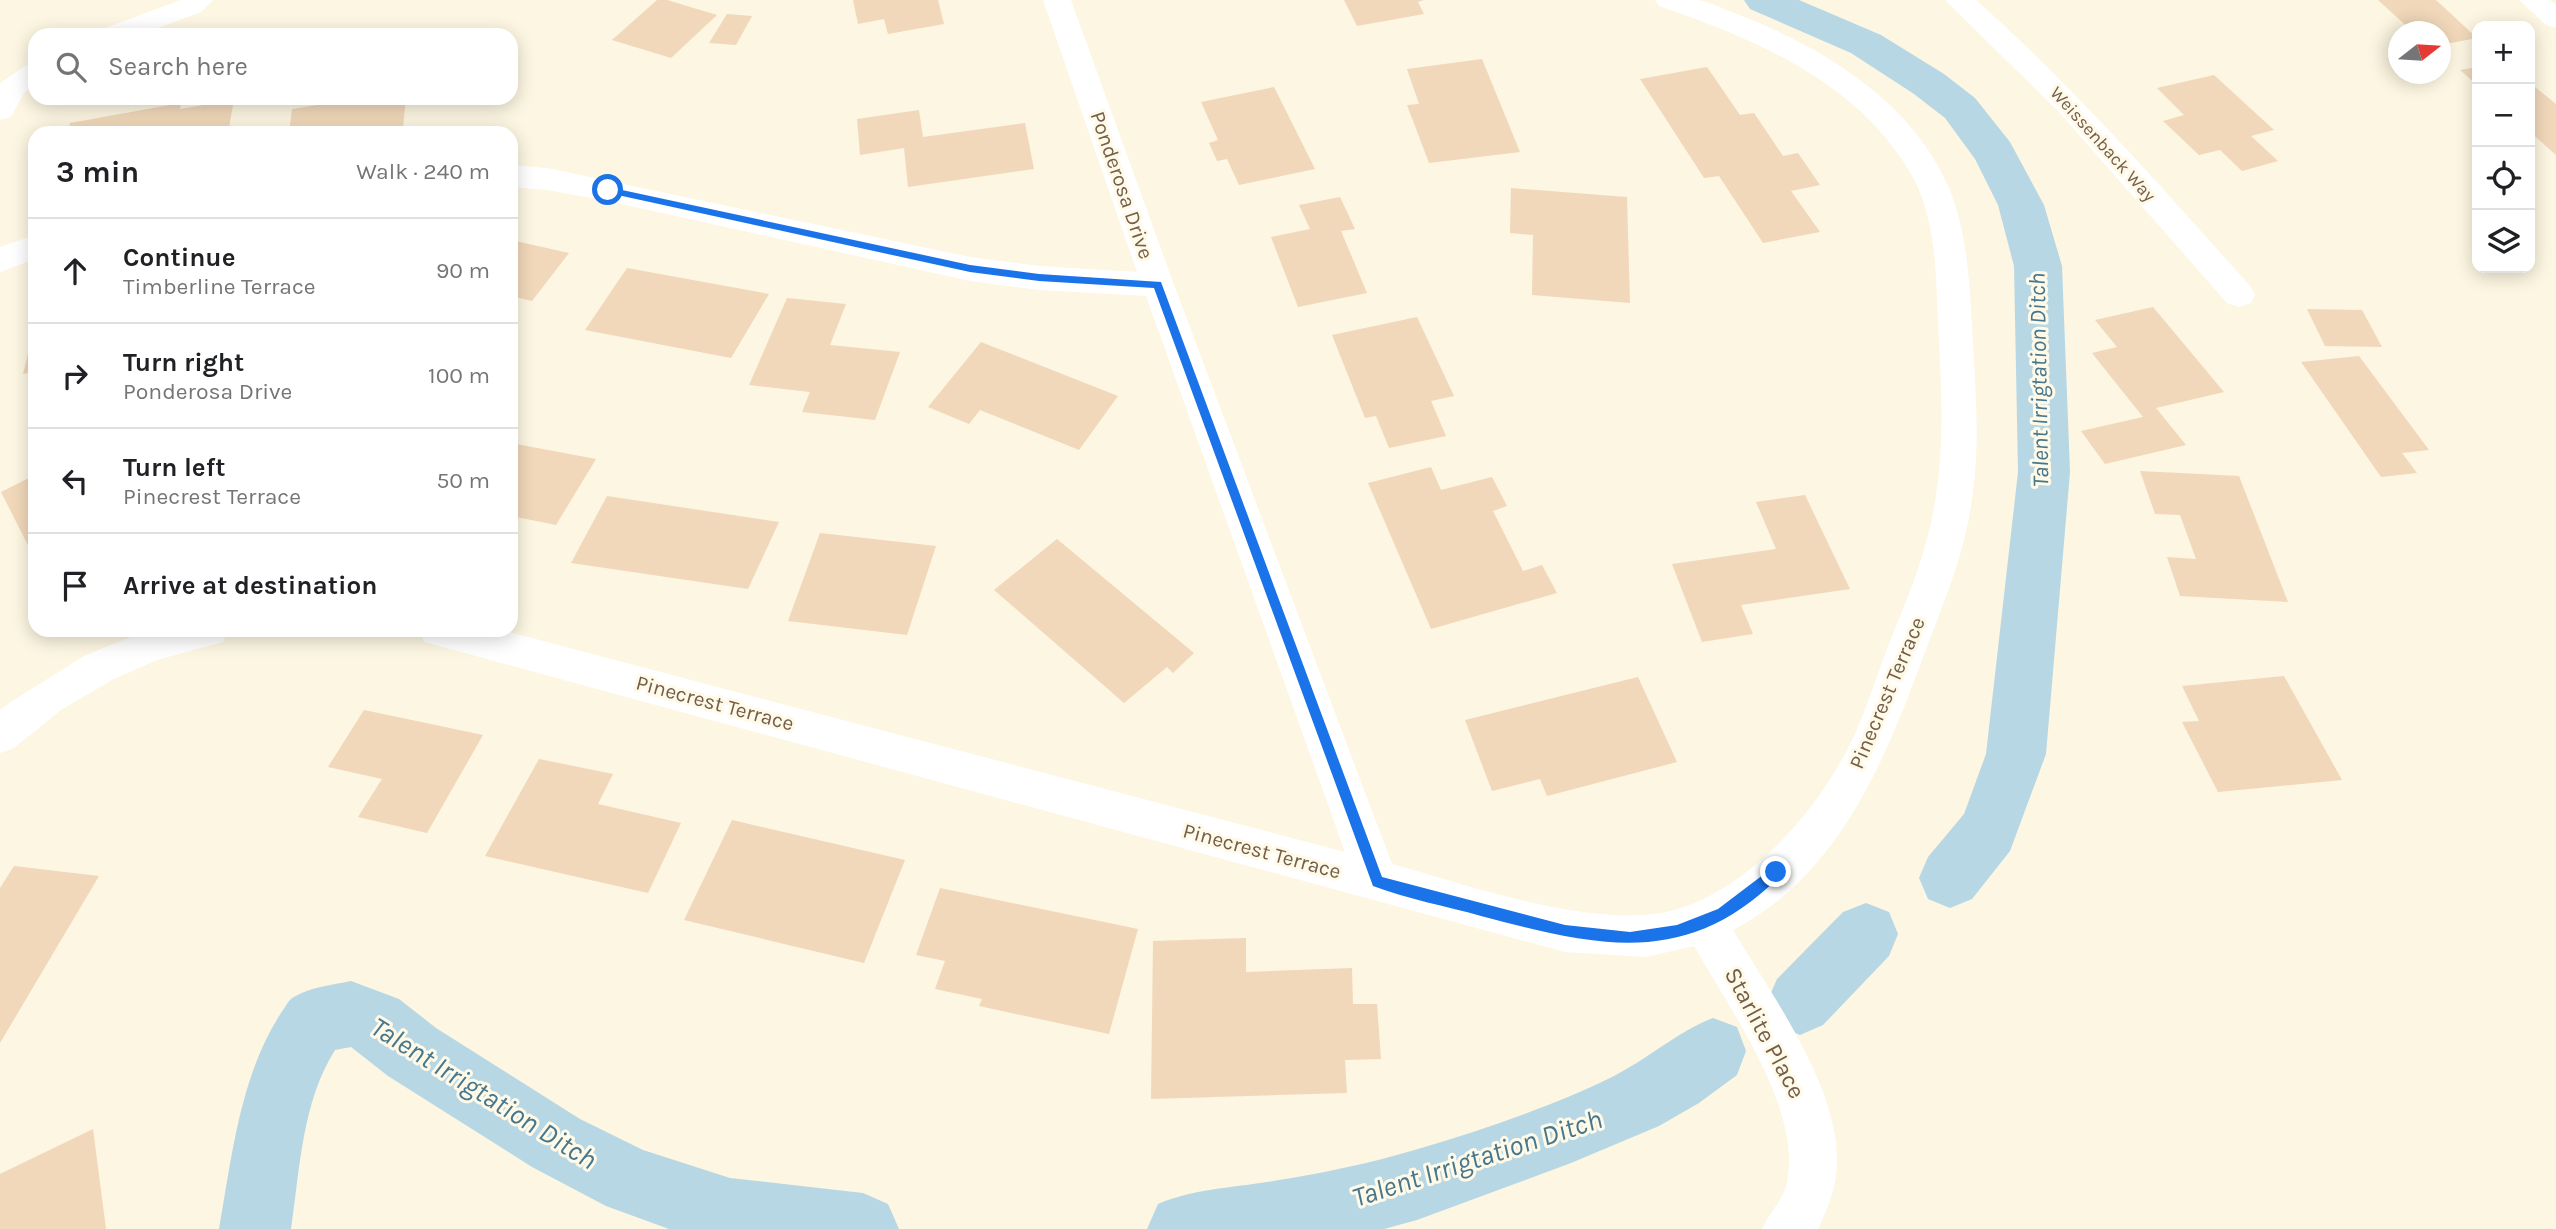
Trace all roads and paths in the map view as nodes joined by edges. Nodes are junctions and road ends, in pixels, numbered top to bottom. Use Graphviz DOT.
graph roads {
  1 [pos="199,0"];
  2 [pos="1057,0"];
  3 [pos="1670,0"];
  4 [pos="1959,0"];
  5 [pos="2533,0"];
  6 [pos="2556,19"];
  7 [pos="131,28"];
  8 [pos="518,177"];
  9 [pos="0,229"];
  10 [pos="28,239"];
  11 [pos="28,249"];
  12 [pos="0,260"];
  13 [pos="1158,285"];
  14 [pos="2239,295"];
  15 [pos="179,637"];
  16 [pos="464,637"];
  17 [pos="0,735"];
  18 [pos="1377,882"];
  19 [pos="1703,920"];
  20 [pos="1787,1229"];
  1 -- 7 [label="street"];
  2 -- 13 [label="street, Ponderosa Drive"];
  3 -- 19 [label="street, Pinecrest Terrace"];
  4 -- 14 [label="street, Weissenback Way"];
  5 -- 6 [label="street"];
  8 -- 13 [label="street"];
  9 -- 10 [label="street"];
  11 -- 12 [label="street"];
  13 -- 18 [label="street, Ponderosa Drive"];
  15 -- 17 [label="street"];
  16 -- 18 [label="street, Pinecrest Terrace"];
  18 -- 19 [label="street, Pinecrest Terrace"];
  19 -- 20 [label="street, Starlite Place"];
}
